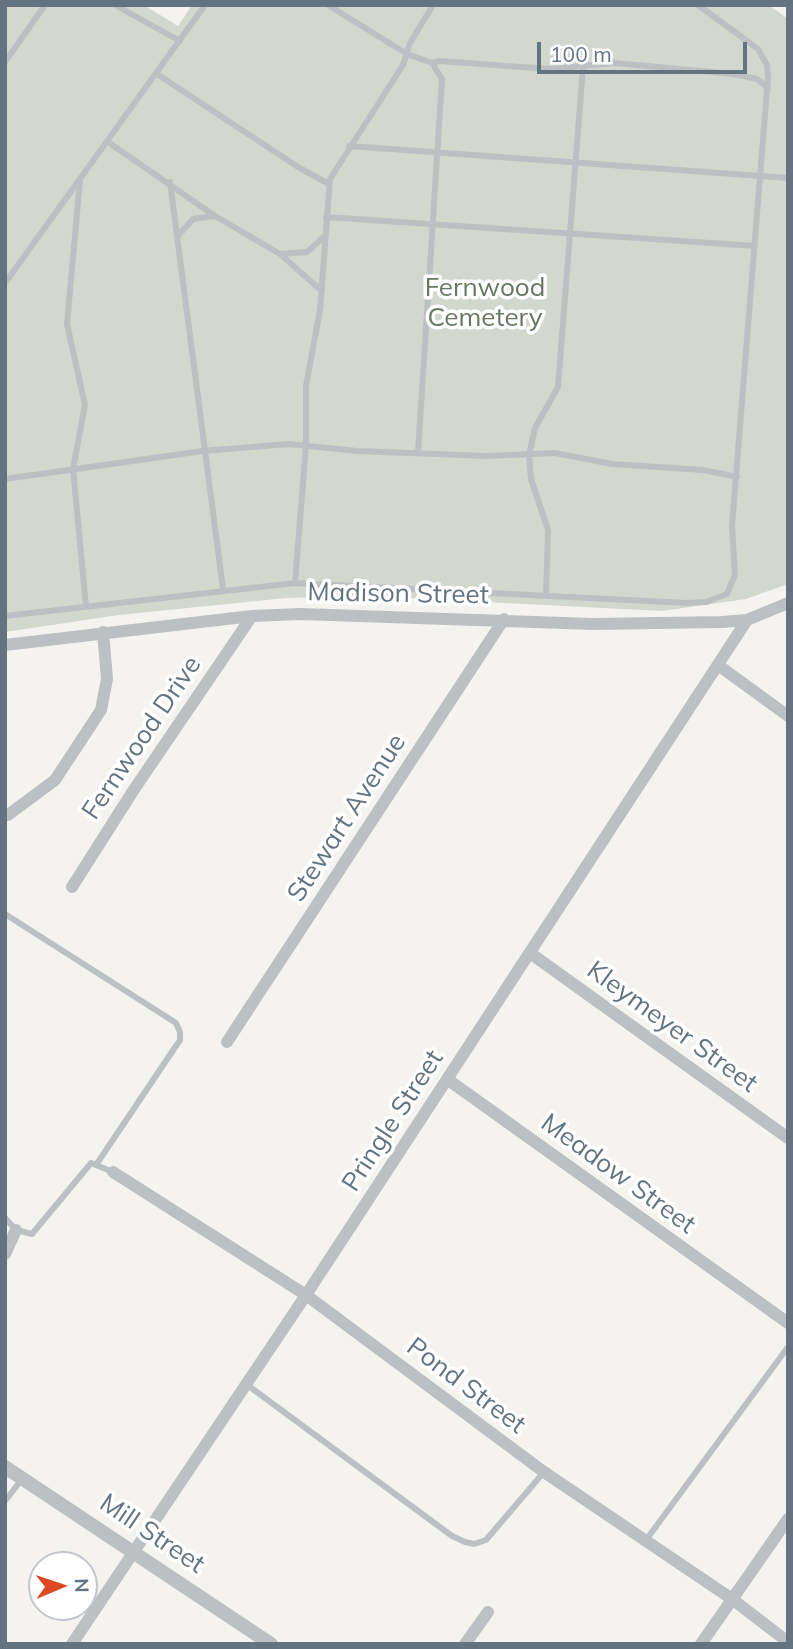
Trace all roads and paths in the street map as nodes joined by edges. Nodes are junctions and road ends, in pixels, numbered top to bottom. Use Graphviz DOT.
graph roads {
  1 [pos="46,5"];
  2 [pos="115,5"];
  3 [pos="205,5"];
  4 [pos="328,5"];
  5 [pos="433,5"];
  6 [pos="698,5"];
  7 [pos="180,41"];
  8 [pos="407,54"];
  9 [pos="5,62"];
  10 [pos="432,63"];
  11 [pos="583,67"];
  12 [pos="157,74"];
  13 [pos="768,88"];
  14 [pos="108,142"];
  15 [pos="349,146"];
  16 [pos="437,153"];
  17 [pos="574,163"];
  18 [pos="760,176"];
  19 [pos="788,178"];
  20 [pos="80,180"];
  21 [pos="170,183"];
  22 [pos="329,184"];
  23 [pos="215,216"];
  24 [pos="326,217"];
  25 [pos="432,224"];
  26 [pos="569,233"];
  27 [pos="325,236"];
  28 [pos="176,239"];
  29 [pos="755,246"];
  30 [pos="280,254"];
  31 [pos="5,283"];
  32 [pos="322,291"];
  33 [pos="306,445"];
  34 [pos="203,451"];
  35 [pos="418,453"];
  36 [pos="529,455"];
  37 [pos="73,469"];
  38 [pos="737,477"];
  39 [pos="5,479"];
  40 [pos="295,583"];
  41 [pos="223,589"];
  42 [pos="546,596"];
  43 [pos="788,603"];
  44 [pos="86,606"];
  45 [pos="5,616"];
  46 [pos="252,616"];
  47 [pos="504,619"];
  48 [pos="747,620"];
  49 [pos="103,632"];
  50 [pos="5,645"];
  51 [pos="718,665"];
  52 [pos="788,716"];
  53 [pos="8,815"];
  54 [pos="72,887"];
  55 [pos="5,914"];
  56 [pos="530,953"];
  57 [pos="227,1042"];
  58 [pos="447,1079"];
  59 [pos="788,1138"];
  60 [pos="96,1165"];
  61 [pos="113,1172"];
  62 [pos="5,1218"];
  63 [pos="16,1230"];
  64 [pos="5,1254"];
  65 [pos="306,1295"];
  66 [pos="788,1323"];
  67 [pos="788,1347"];
  68 [pos="246,1384"];
  69 [pos="5,1466"];
  70 [pos="544,1472"];
  71 [pos="23,1478"];
  72 [pos="5,1501"];
  73 [pos="788,1519"];
  74 [pos="646,1541"];
  75 [pos="135,1550"];
  76 [pos="732,1600"];
  77 [pos="488,1612"];
  78 [pos="788,1642"];
  79 [pos="72,1644"];
  80 [pos="271,1644"];
  81 [pos="465,1644"];
  82 [pos="701,1644"];
  1 -- 9 [label="lane"];
  2 -- 7 [label="lane"];
  3 -- 7 [label="lane"];
  4 -- 8 [label="lane"];
  5 -- 8 [label="lane"];
  6 -- 13 [label="lane"];
  7 -- 12 [label="lane"];
  8 -- 10 [label="lane"];
  8 -- 15 [label="lane"];
  10 -- 11 [label="lane"];
  10 -- 16 [label="lane"];
  11 -- 13 [label="lane"];
  11 -- 17 [label="lane"];
  12 -- 14 [label="lane"];
  12 -- 22 [label="lane"];
  13 -- 18 [label="lane"];
  14 -- 20 [label="lane"];
  14 -- 21 [label="lane"];
  15 -- 16 [label="lane"];
  15 -- 22 [label="lane"];
  16 -- 17 [label="lane"];
  16 -- 25 [label="lane"];
  17 -- 18 [label="lane"];
  17 -- 26 [label="lane"];
  18 -- 19 [label="lane"];
  18 -- 29 [label="lane"];
  20 -- 31 [label="lane"];
  20 -- 37 [label="lane"];
  21 -- 23 [label="lane"];
  21 -- 28 [label="lane"];
  22 -- 24 [label="lane"];
  23 -- 28 [label="lane"];
  23 -- 30 [label="lane"];
  24 -- 25 [label="lane"];
  24 -- 27 [label="lane"];
  25 -- 26 [label="lane"];
  25 -- 35 [label="lane"];
  26 -- 29 [label="lane"];
  26 -- 36 [label="lane"];
  27 -- 30 [label="lane"];
  27 -- 32 [label="lane"];
  28 -- 34 [label="lane"];
  29 -- 38 [label="lane"];
  30 -- 32 [label="lane"];
  32 -- 33 [label="lane"];
  33 -- 34 [label="lane"];
  33 -- 35 [label="lane"];
  33 -- 40 [label="lane"];
  34 -- 37 [label="lane"];
  34 -- 41 [label="lane"];
  35 -- 36 [label="lane"];
  36 -- 38 [label="lane"];
  36 -- 42 [label="lane"];
  37 -- 39 [label="lane"];
  37 -- 44 [label="lane"];
  38 -- 42 [label="lane"];
  40 -- 41 [label="lane"];
  40 -- 42 [label="lane"];
  41 -- 44 [label="lane"];
  43 -- 48 [label="street, Madison Street"];
  44 -- 45 [label="lane"];
  46 -- 47 [label="street, Madison Street"];
  46 -- 49 [label="street, Madison Street"];
  46 -- 54 [label="street, Fernwood Drive"];
  47 -- 48 [label="street, Madison Street"];
  47 -- 57 [label="street, Stewart Avenue"];
  48 -- 51 [label="street, Pringle Street"];
  49 -- 50 [label="street, Madison Street"];
  49 -- 53 [label="street"];
  51 -- 52 [label="street"];
  51 -- 56 [label="street, Pringle Street"];
  55 -- 60 [label="lane"];
  56 -- 58 [label="street, Pringle Street"];
  56 -- 59 [label="street, Kleymeyer Street"];
  58 -- 65 [label="street, Pringle Street"];
  58 -- 66 [label="street, Meadow Street"];
  60 -- 61 [label="lane"];
  60 -- 63 [label="lane"];
  61 -- 65 [label="street, Pond Street"];
  62 -- 63 [label="lane"];
  63 -- 64 [label="street"];
  65 -- 68 [label="street, Pringle Street"];
  65 -- 70 [label="street, Pond Street"];
  67 -- 74 [label="lane"];
  68 -- 70 [label="lane"];
  68 -- 75 [label="street, Pringle Street"];
  69 -- 71 [label="street, Mill Street"];
  70 -- 74 [label="street, Pond Street"];
  71 -- 72 [label="lane"];
  71 -- 75 [label="street, Mill Street"];
  73 -- 76 [label="street"];
  74 -- 76 [label="street, Pond Street"];
  75 -- 79 [label="street, Pringle Street"];
  75 -- 80 [label="street, Mill Street"];
  76 -- 78 [label="street, Pond Street"];
  76 -- 82 [label="street"];
  77 -- 81 [label="street"];
}
